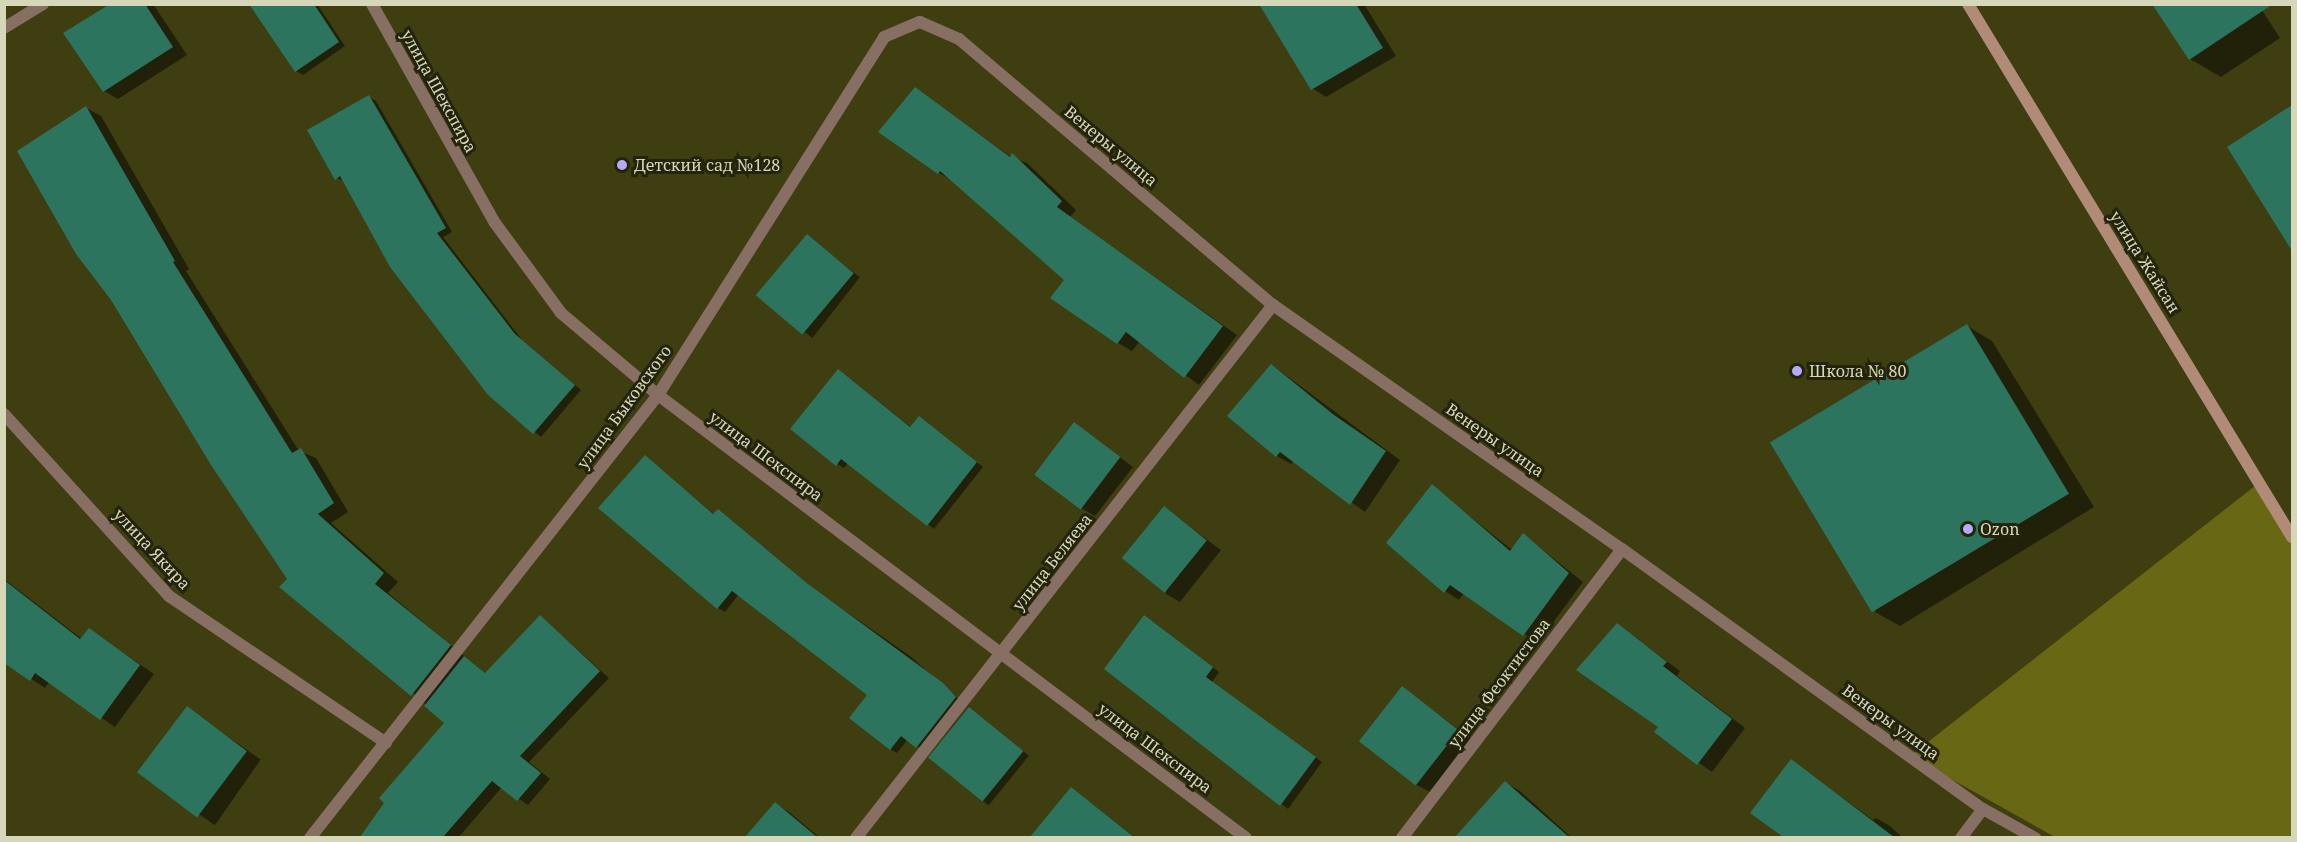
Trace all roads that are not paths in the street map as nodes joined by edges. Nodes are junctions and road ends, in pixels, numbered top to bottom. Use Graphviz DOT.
graph roads {
  1 [pos="43,4"];
  2 [pos="372,4"];
  3 [pos="1968,4"];
  4 [pos="4,28"];
  5 [pos="959,39"];
  6 [pos="1273,305"];
  7 [pos="658,395"];
  8 [pos="4,414"];
  9 [pos="2292,537"];
  10 [pos="1622,549"];
  11 [pos="1002,653"];
  12 [pos="386,743"];
  13 [pos="1983,809"];
  14 [pos="310,837"];
  15 [pos="856,837"];
  16 [pos="1246,837"];
  17 [pos="1402,837"];
  18 [pos="1961,837"];
  19 [pos="2036,837"];
  1 -- 4 [label="street"];
  2 -- 7 [label="street, улица Шекспира"];
  3 -- 9 [label="street, улица Жайсан"];
  5 -- 6 [label="street, Венеры улица"];
  5 -- 7 [label="street, улица Быковского"];
  6 -- 10 [label="street, Венеры улица"];
  6 -- 11 [label="street, улица Беляева"];
  7 -- 11 [label="street, улица Шекспира"];
  7 -- 12 [label="street, улица Быковского"];
  8 -- 12 [label="street, улица Якира"];
  10 -- 13 [label="street, Венеры улица"];
  10 -- 17 [label="street, улица Феоктистова"];
  11 -- 15 [label="street, улица Беляева"];
  11 -- 16 [label="street, улица Шекспира"];
  12 -- 14 [label="street, улица Быковского"];
  13 -- 18 [label="street"];
  13 -- 19 [label="street, Венеры улица"];
}
